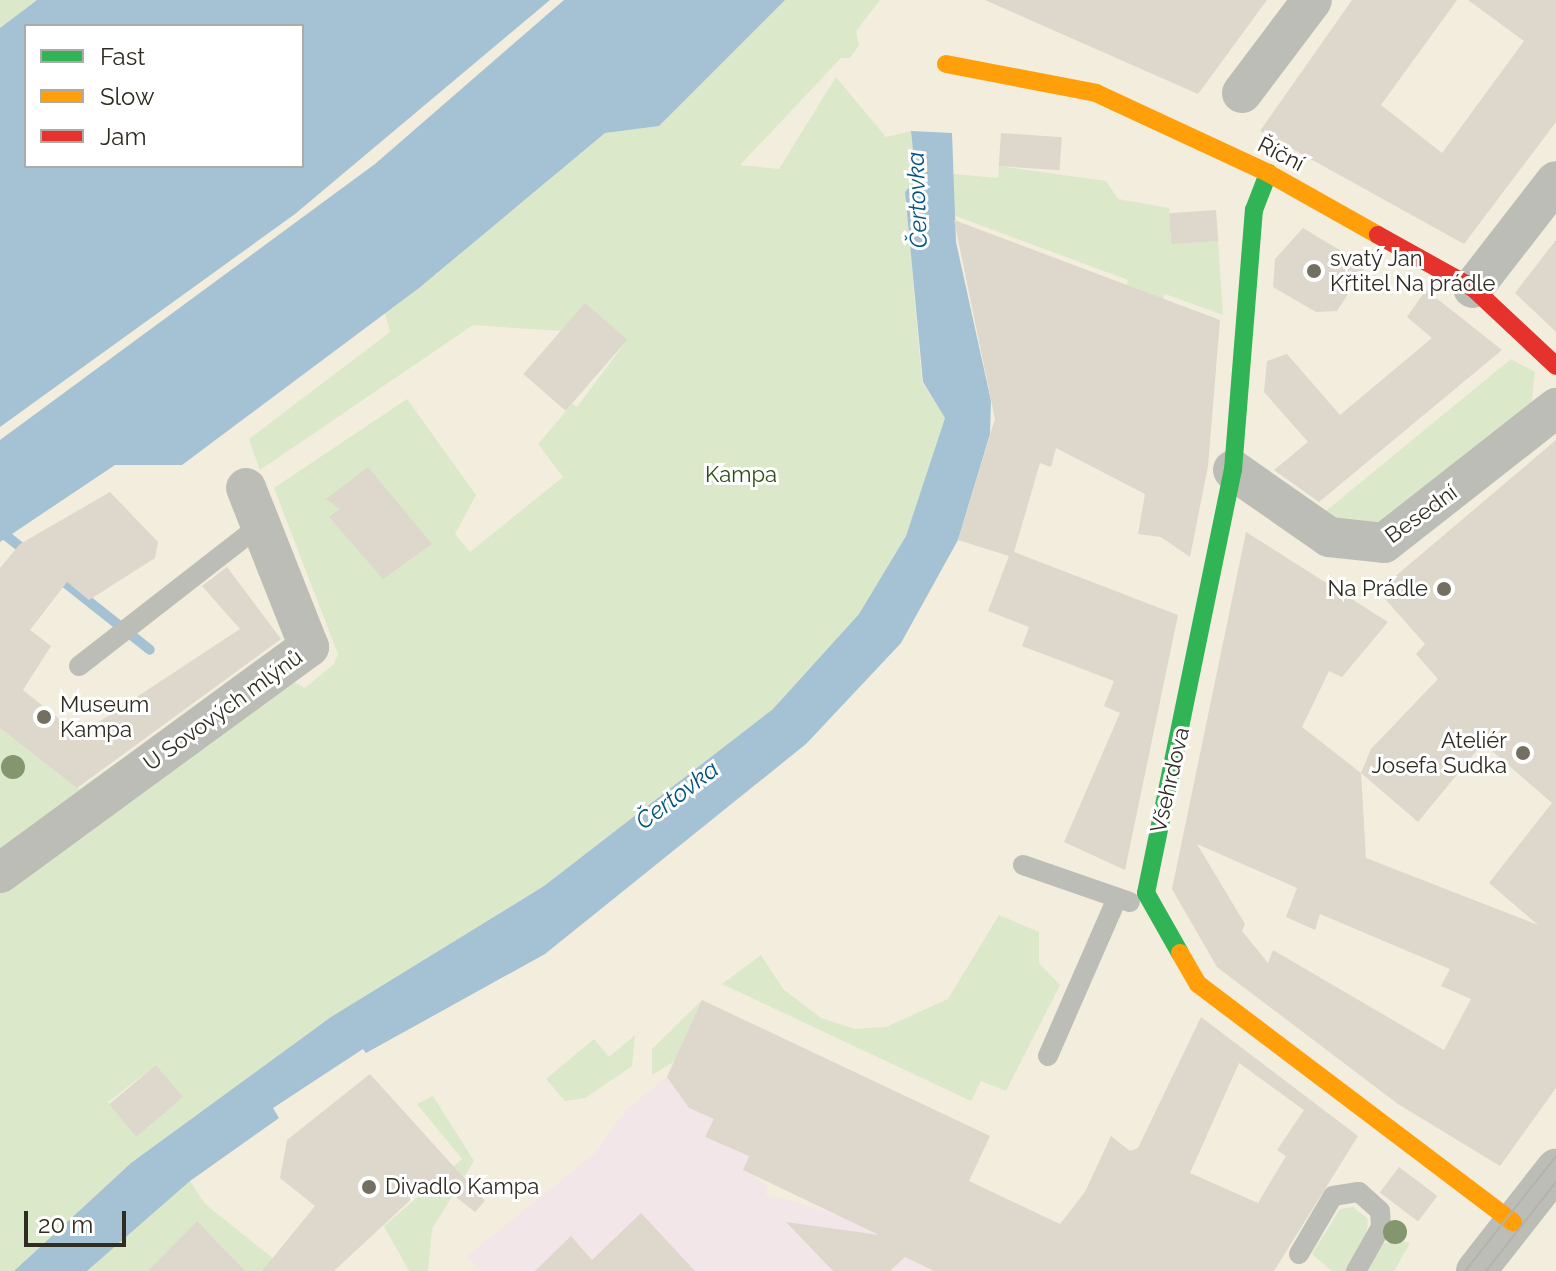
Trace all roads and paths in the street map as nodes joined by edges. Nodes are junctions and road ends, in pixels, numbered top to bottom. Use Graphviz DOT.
graph roads {
  1 [pos="1312,0"];
  2 [pos="946,64"];
  3 [pos="1242,93"];
  4 [pos="1268,173"];
  5 [pos="1556,181"];
  6 [pos="1473,288"];
  7 [pos="1556,366"];
  8 [pos="1556,408"];
  9 [pos="1233,470"];
  10 [pos="246,488"];
  11 [pos="260,525"];
  12 [pos="79,666"];
  13 [pos="1023,865"];
  14 [pos="0,873"];
  15 [pos="1117,898"];
  16 [pos="1156,911"];
  17 [pos="1048,1056"];
  18 [pos="1556,1169"];
  19 [pos="1299,1254"];
  20 [pos="1500,1254"];
  21 [pos="1356,1271"];
  1 -- 3 [label="street"];
  2 -- 4 [label="street, Říční"];
  4 -- 6 [label="street, Říční"];
  4 -- 9 [label="street, Všehrdova"];
  5 -- 6 [label="street"];
  6 -- 7 [label="street, Říční"];
  8 -- 9 [label="street, Besední"];
  9 -- 16 [label="street, Všehrdova"];
  10 -- 11 [label="street, U Sovových mlýnů"];
  11 -- 12 [label="lane"];
  11 -- 14 [label="street, U Sovových mlýnů"];
  13 -- 15 [label="lane"];
  15 -- 16 [label="lane"];
  15 -- 17 [label="lane"];
  16 -- 20 [label="street, Všehrdova"];
  18 -- 20 [label="street"];
  19 -- 21 [label="lane"];
}
